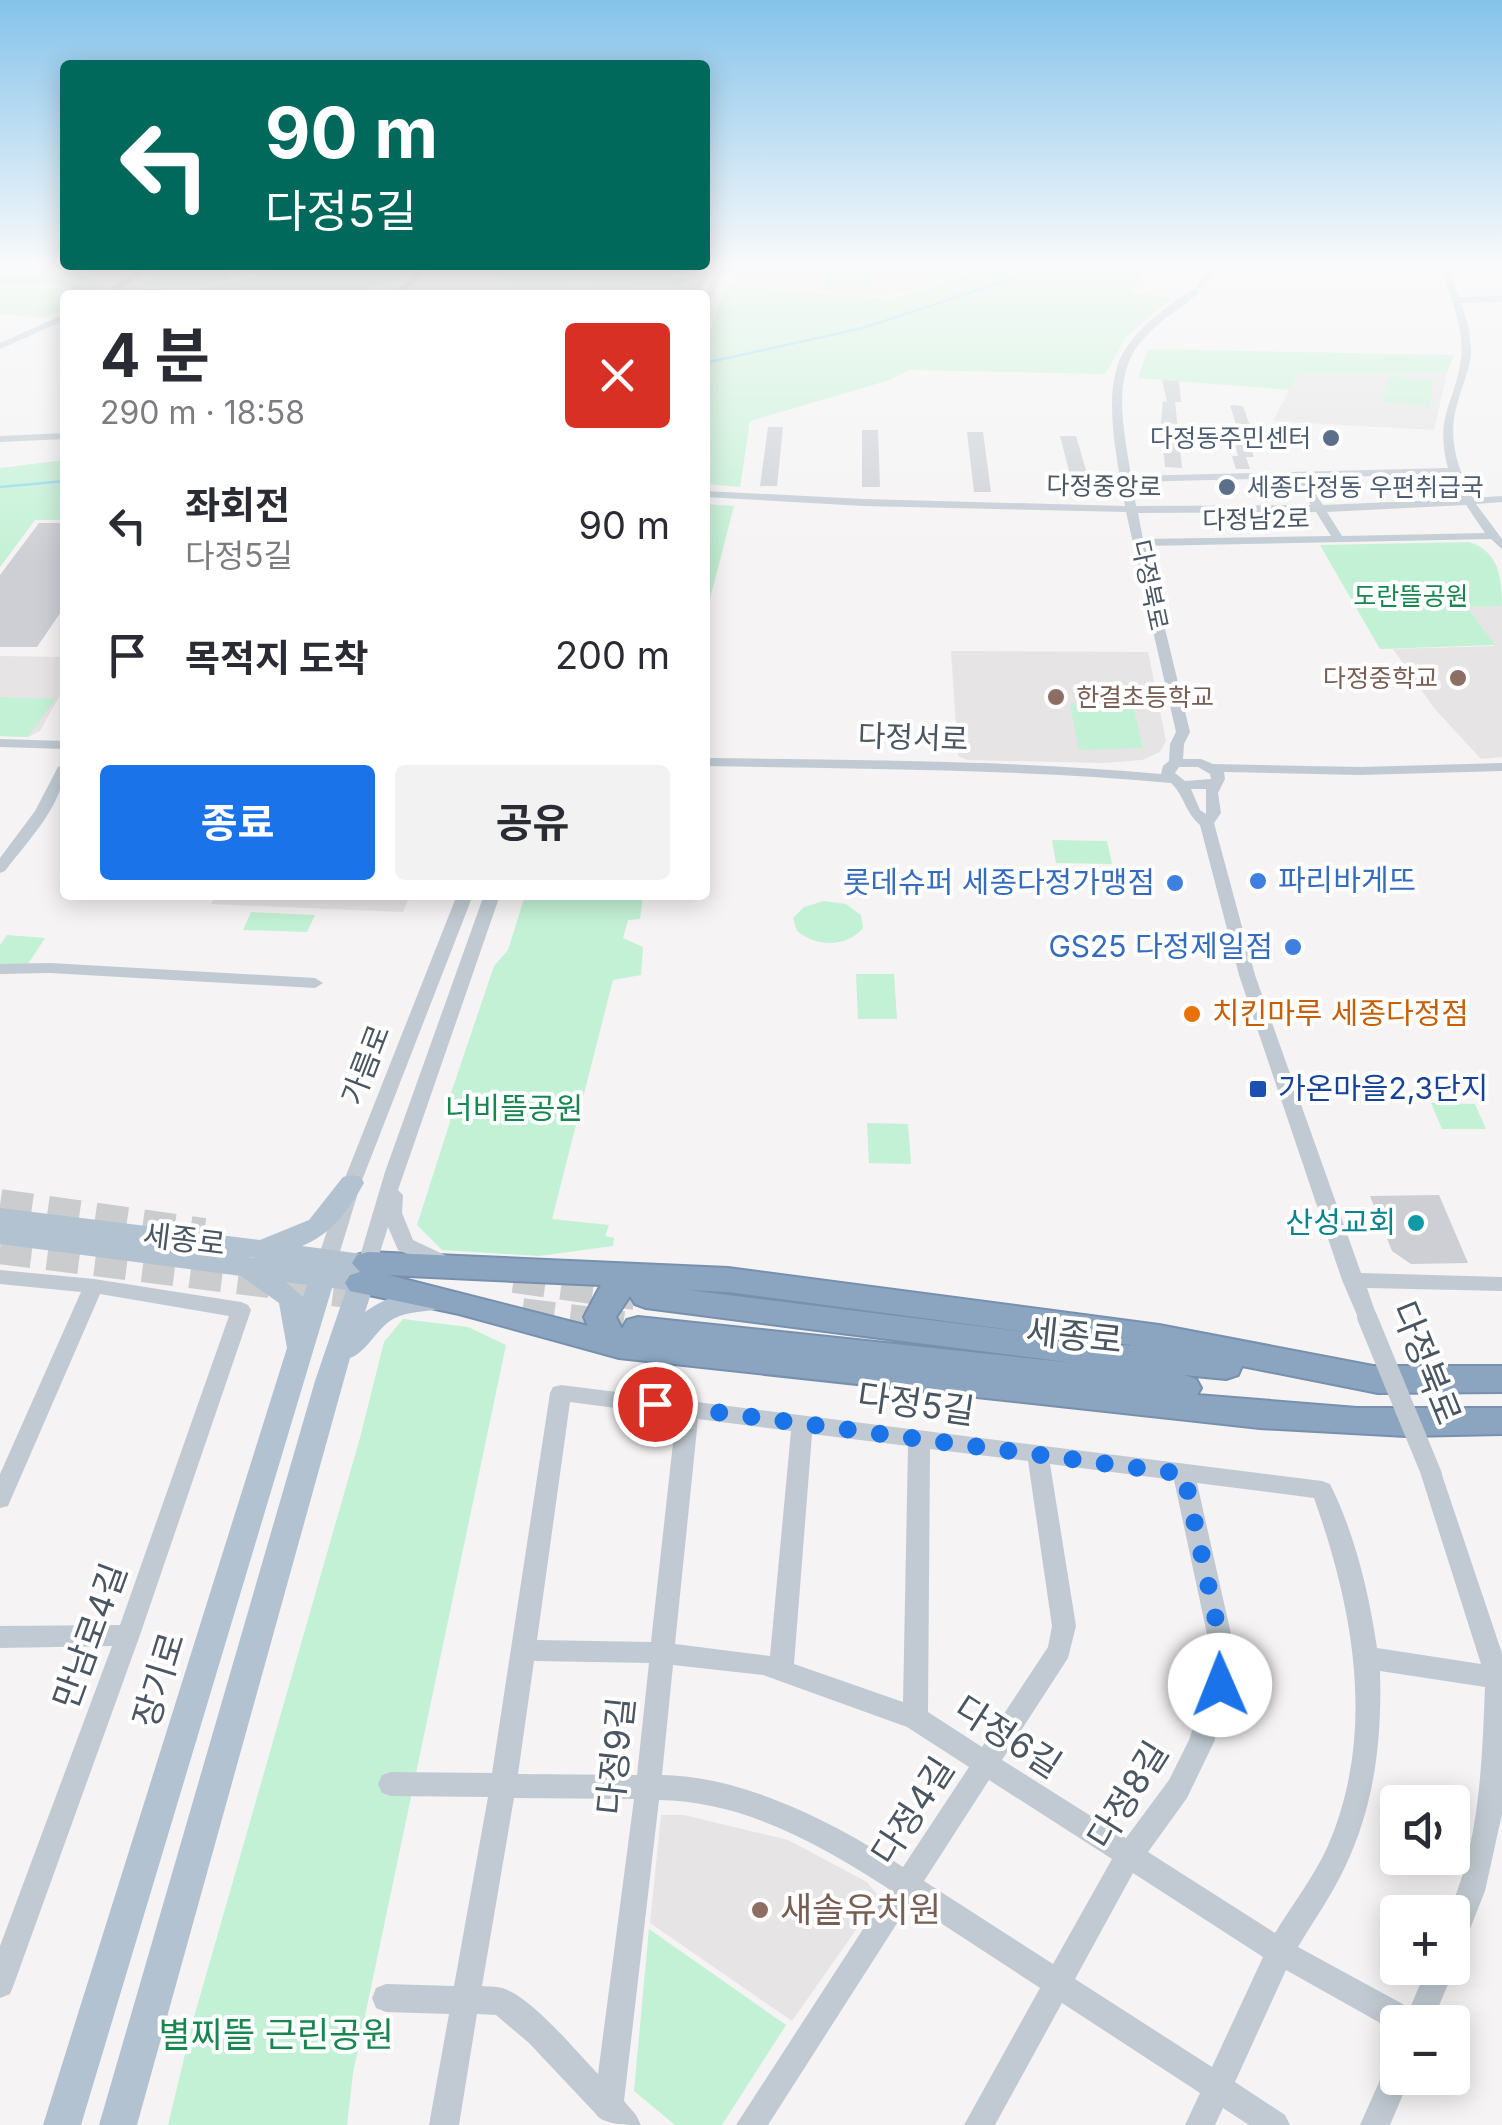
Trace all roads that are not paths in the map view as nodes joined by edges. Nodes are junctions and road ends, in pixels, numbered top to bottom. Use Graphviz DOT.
graph roads {
  1 [pos="1123,365"];
  2 [pos="1462,365"];
  3 [pos="60,436"];
  4 [pos="0,439"];
  5 [pos="1453,471"];
  6 [pos="1299,477"];
  7 [pos="1128,480"];
  8 [pos="710,496"];
  9 [pos="1502,501"];
  10 [pos="1470,503"];
  11 [pos="1319,509"];
  12 [pos="1134,511"];
  13 [pos="1340,541"];
  14 [pos="1498,541"];
  15 [pos="1140,543"];
  16 [pos="1183,732"];
  17 [pos="0,744"];
  18 [pos="60,745"];
  19 [pos="710,762"];
  20 [pos="1502,767"];
  21 [pos="1175,773"];
  22 [pos="1211,774"];
  23 [pos="60,777"];
  24 [pos="1207,823"];
  25 [pos="0,868"];
  26 [pos="463,900"];
  27 [pos="490,900"];
  28 [pos="0,969"];
  29 [pos="316,983"];
  30 [pos="394,1172"];
  31 [pos="352,1184"];
  32 [pos="0,1216"];
  33 [pos="0,1235"];
  34 [pos="246,1258"];
  35 [pos="325,1268"];
  36 [pos="472,1269"];
  37 [pos="364,1273"];
  38 [pos="0,1277"];
  39 [pos="1352,1280"];
  40 [pos="1502,1284"];
  41 [pos="94,1286"];
  42 [pos="644,1286"];
  43 [pos="456,1301"];
  44 [pos="629,1338"];
  45 [pos="294,1374"];
  46 [pos="1502,1379"];
  47 [pos="329,1381"];
  48 [pos="688,1409"];
  49 [pos="1502,1417"];
  50 [pos="802,1424"];
  51 [pos="919,1440"];
  52 [pos="1038,1455"];
  53 [pos="1184,1474"];
  54 [pos="0,1499"];
  55 [pos="128,1636"];
  56 [pos="0,1637"];
  57 [pos="524,1650"];
  58 [pos="662,1653"];
  59 [pos="1369,1658"];
  60 [pos="781,1668"];
  61 [pos="1498,1678"];
  62 [pos="915,1718"];
  63 [pos="985,1764"];
  64 [pos="391,1784"];
  65 [pos="503,1786"];
  66 [pos="648,1788"];
  67 [pos="1128,1856"];
  68 [pos="907,1885"];
  69 [pos="1470,1896"];
  70 [pos="1280,1952"];
  71 [pos="0,1984"];
  72 [pos="1060,1984"];
  73 [pos="386,1998"];
  74 [pos="466,1998"];
  75 [pos="1380,2008"];
  76 [pos="1218,2088"];
  77 [pos="1388,2095"];
  78 [pos="617,2117"];
  79 [pos="62,2125"];
  80 [pos="118,2125"];
  81 [pos="444,2125"];
  82 [pos="752,2125"];
  83 [pos="978,2125"];
  84 [pos="1200,2125"];
  85 [pos="1275,2125"];
  86 [pos="1375,2125"];
  1 -- 7 [label="street, 다정북로"];
  2 -- 5 [label="street"];
  3 -- 4 [label="street"];
  5 -- 6 [label="street"];
  5 -- 10 [label="street"];
  6 -- 7 [label="street"];
  6 -- 11 [label="street"];
  7 -- 12 [label="street, 다정북로"];
  8 -- 12 [label="street, 다정중앙로"];
  9 -- 10 [label="street, 다정중앙로"];
  10 -- 11 [label="street, 다정중앙로"];
  10 -- 14 [label="street"];
  11 -- 12 [label="street, 다정중앙로"];
  11 -- 13 [label="street"];
  12 -- 15 [label="street, 다정북로"];
  13 -- 14 [label="street, 다정남2로"];
  13 -- 15 [label="street, 다정남2로"];
  15 -- 16 [label="street, 다정북로"];
  16 -- 21 [label="street"];
  16 -- 22 [label="street"];
  17 -- 18 [label="street"];
  19 -- 21 [label="street, 다정서로"];
  20 -- 22 [label="street"];
  21 -- 22 [label="street"];
  21 -- 22 [label="street"];
  21 -- 24 [label="street"];
  22 -- 24 [label="street"];
  23 -- 25 [label="street"];
  24 -- 39 [label="street, 다정북로"];
  26 -- 31 [label="street, 가름로"];
  27 -- 30 [label="street, 가름로"];
  28 -- 29 [label="street"];
  30 -- 36 [label="street"];
  30 -- 37 [label="street, 가름로"];
  31 -- 34 [label="main road"];
  31 -- 35 [label="street, 가름로"];
  32 -- 34 [label="main road, 세종로"];
  33 -- 34 [label="main road, 세종로"];
  34 -- 35 [label="main road, 세종로"];
  34 -- 45 [label="main road"];
  35 -- 37 [label="main road, 세종로"];
  35 -- 45 [label="main road, 장기로"];
  36 -- 37 [label="highway, 세종로"];
  36 -- 42 [label="highway, 세종로"];
  37 -- 43 [label="highway"];
  37 -- 47 [label="main road"];
  38 -- 41 [label="street"];
  39 -- 40 [label="street"];
  39 -- 61 [label="street, 다정북로, bridge"];
  41 -- 54 [label="street"];
  41 -- 55 [label="street, 만남로4길"];
  42 -- 44 [label="highway"];
  42 -- 46 [label="highway, 세종로"];
  43 -- 44 [label="highway"];
  43 -- 47 [label="main road"];
  44 -- 49 [label="highway"];
  45 -- 79 [label="main road, 장기로"];
  47 -- 80 [label="main road"];
  48 -- 50 [label="street, 다정5길"];
  48 -- 57 [label="street, 다정5길"];
  48 -- 58 [label="street, 다정9길"];
  50 -- 51 [label="street, 다정5길"];
  50 -- 60 [label="street"];
  51 -- 52 [label="street, 다정5길"];
  51 -- 62 [label="street"];
  52 -- 53 [label="street, 다정5길"];
  52 -- 63 [label="street, 다정4길"];
  53 -- 59 [label="street, 다정5길"];
  53 -- 67 [label="street, 다정8길"];
  55 -- 56 [label="street"];
  55 -- 71 [label="street, 만남로4길"];
  57 -- 58 [label="street, 다정6길"];
  57 -- 65 [label="street, 다정5길"];
  58 -- 60 [label="street, 다정6길"];
  58 -- 66 [label="street, 다정9길"];
  59 -- 61 [label="street"];
  59 -- 70 [label="street, 다정5길"];
  60 -- 62 [label="street, 다정6길"];
  61 -- 69 [label="street, 다정북로"];
  62 -- 63 [label="street, 다정6길"];
  63 -- 67 [label="street, 다정6길"];
  63 -- 68 [label="street, 다정4길"];
  64 -- 65 [label="street"];
  65 -- 66 [label="street"];
  65 -- 74 [label="street, 다정5길"];
  66 -- 68 [label="street"];
  66 -- 78 [label="street, 다정9길"];
  67 -- 70 [label="street, 다정6길"];
  67 -- 72 [label="street, 다정8길"];
  68 -- 72 [label="street"];
  68 -- 82 [label="street, 다정4길"];
  70 -- 75 [label="street, 다정6길"];
  70 -- 76 [label="street, 다정5길"];
  72 -- 76 [label="street"];
  72 -- 83 [label="street, 다정8길"];
  73 -- 74 [label="street"];
  74 -- 78 [label="street"];
  74 -- 81 [label="street, 다정5길"];
  76 -- 84 [label="street, 다정5길"];
  76 -- 85 [label="street"];
  77 -- 86 [label="street"];
}
